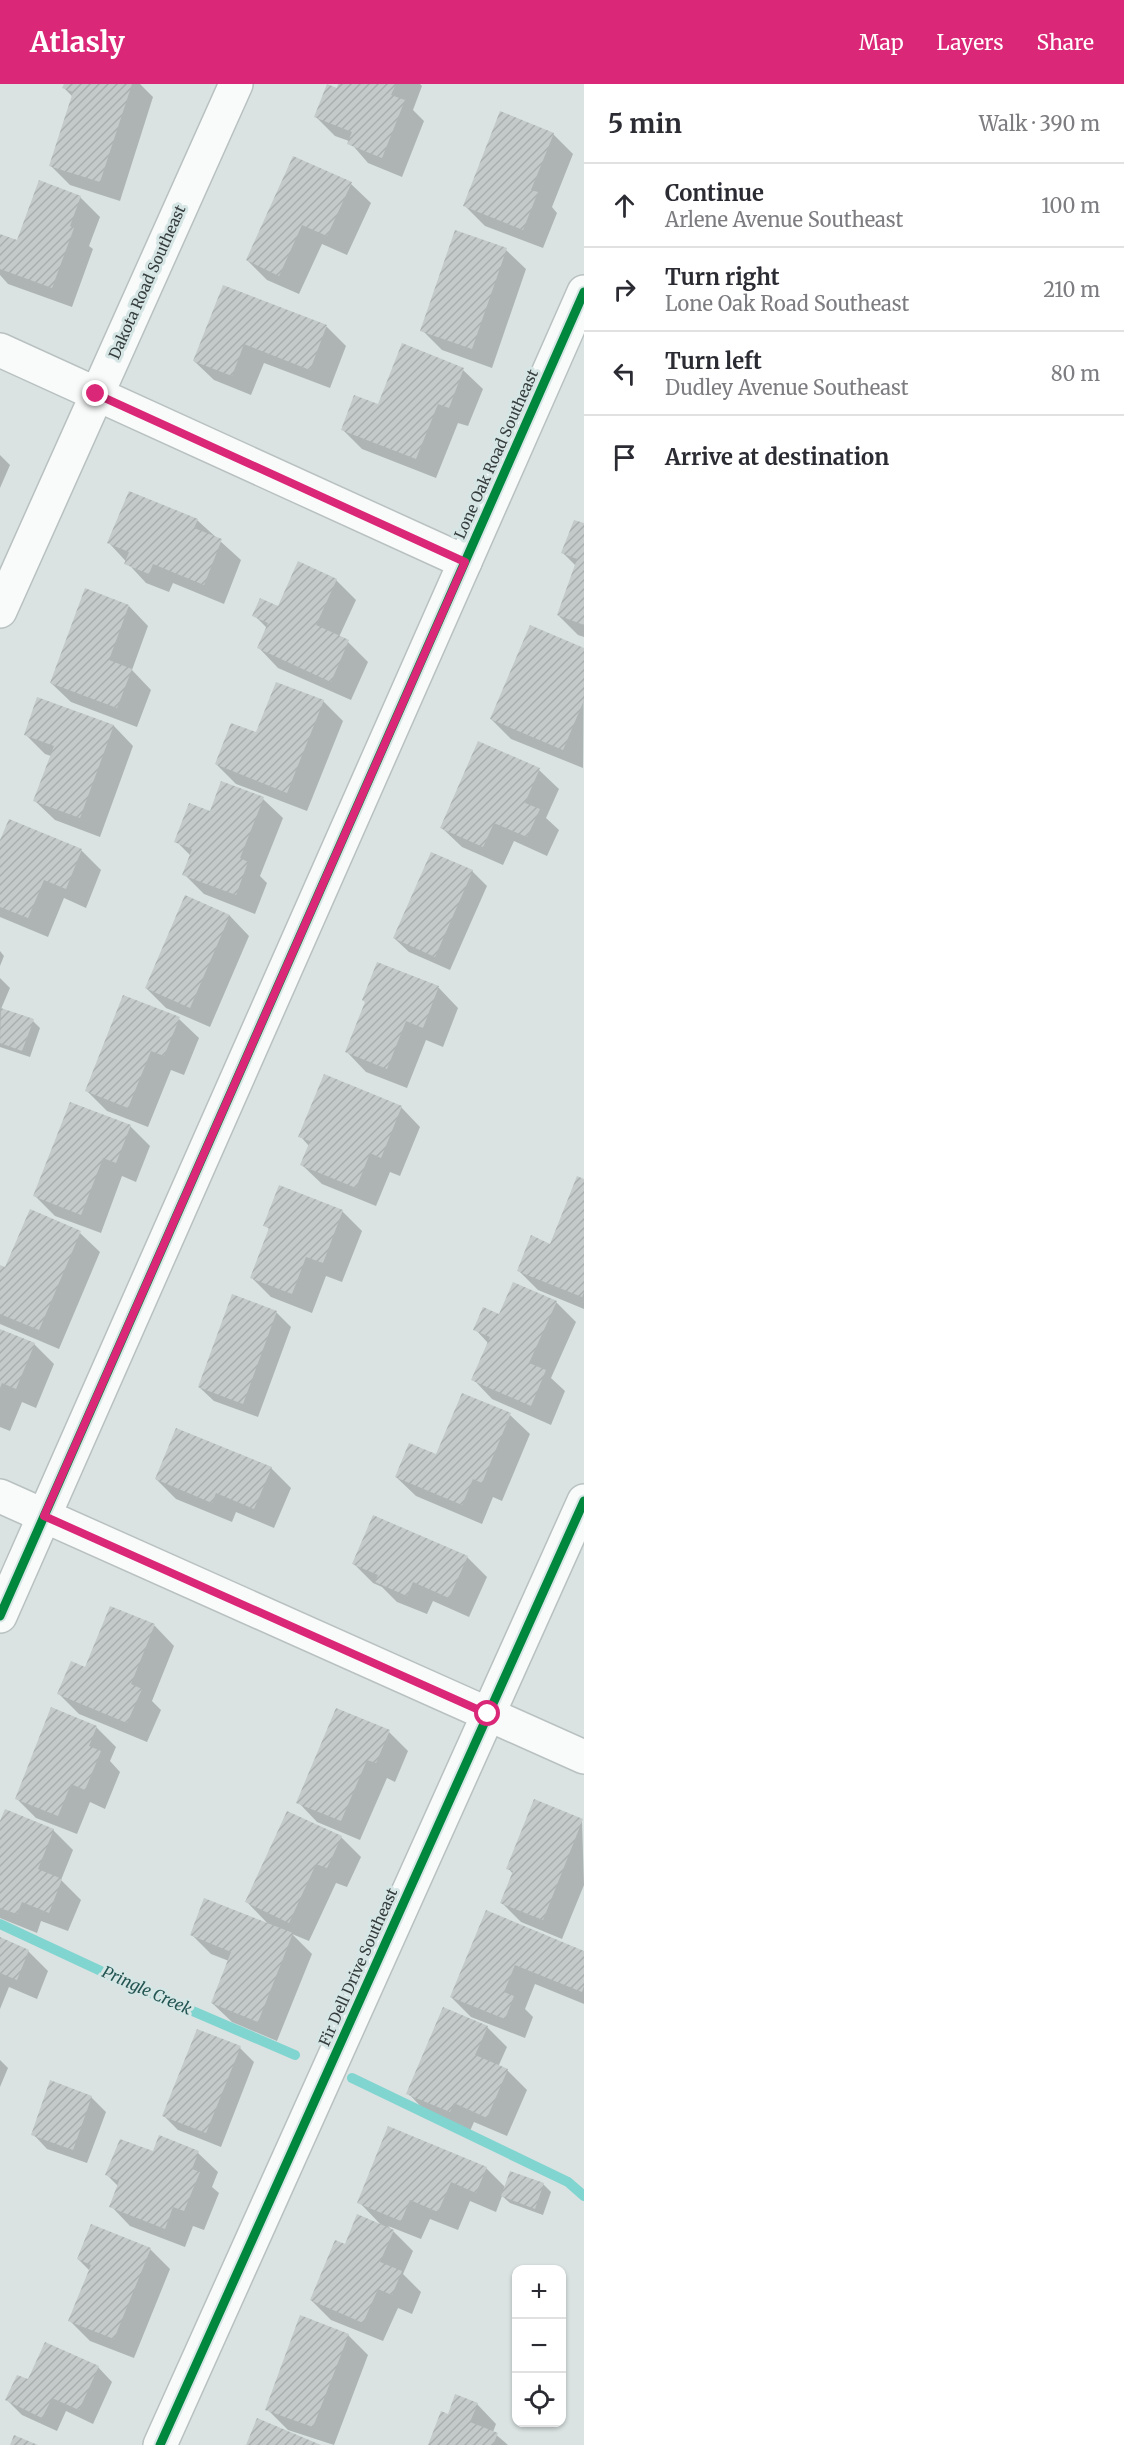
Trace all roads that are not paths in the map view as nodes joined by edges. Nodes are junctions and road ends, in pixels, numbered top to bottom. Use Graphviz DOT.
graph roads {
  1 [pos="236,84"];
  2 [pos="584,292"];
  3 [pos="0,350"];
  4 [pos="96,394"];
  5 [pos="465,562"];
  6 [pos="0,611"];
  7 [pos="0,1496"];
  8 [pos="584,1501"];
  9 [pos="44,1516"];
  10 [pos="0,1616"];
  11 [pos="488,1714"];
  12 [pos="584,1757"];
  13 [pos="160,2445"];
  1 -- 4 [label="street, Dakota Road Southeast"];
  2 -- 5 [label="street, Lone Oak Road Southeast"];
  3 -- 4 [label="street"];
  4 -- 5 [label="street"];
  4 -- 6 [label="street, Dakota Road Southeast"];
  5 -- 9 [label="street, Lone Oak Road Southeast"];
  7 -- 9 [label="street"];
  8 -- 11 [label="street, Fir Dell Drive Southeast"];
  9 -- 10 [label="street, Lone Oak Road Southeast"];
  9 -- 11 [label="street"];
  11 -- 12 [label="street"];
  11 -- 13 [label="street, Fir Dell Drive Southeast"];
}
